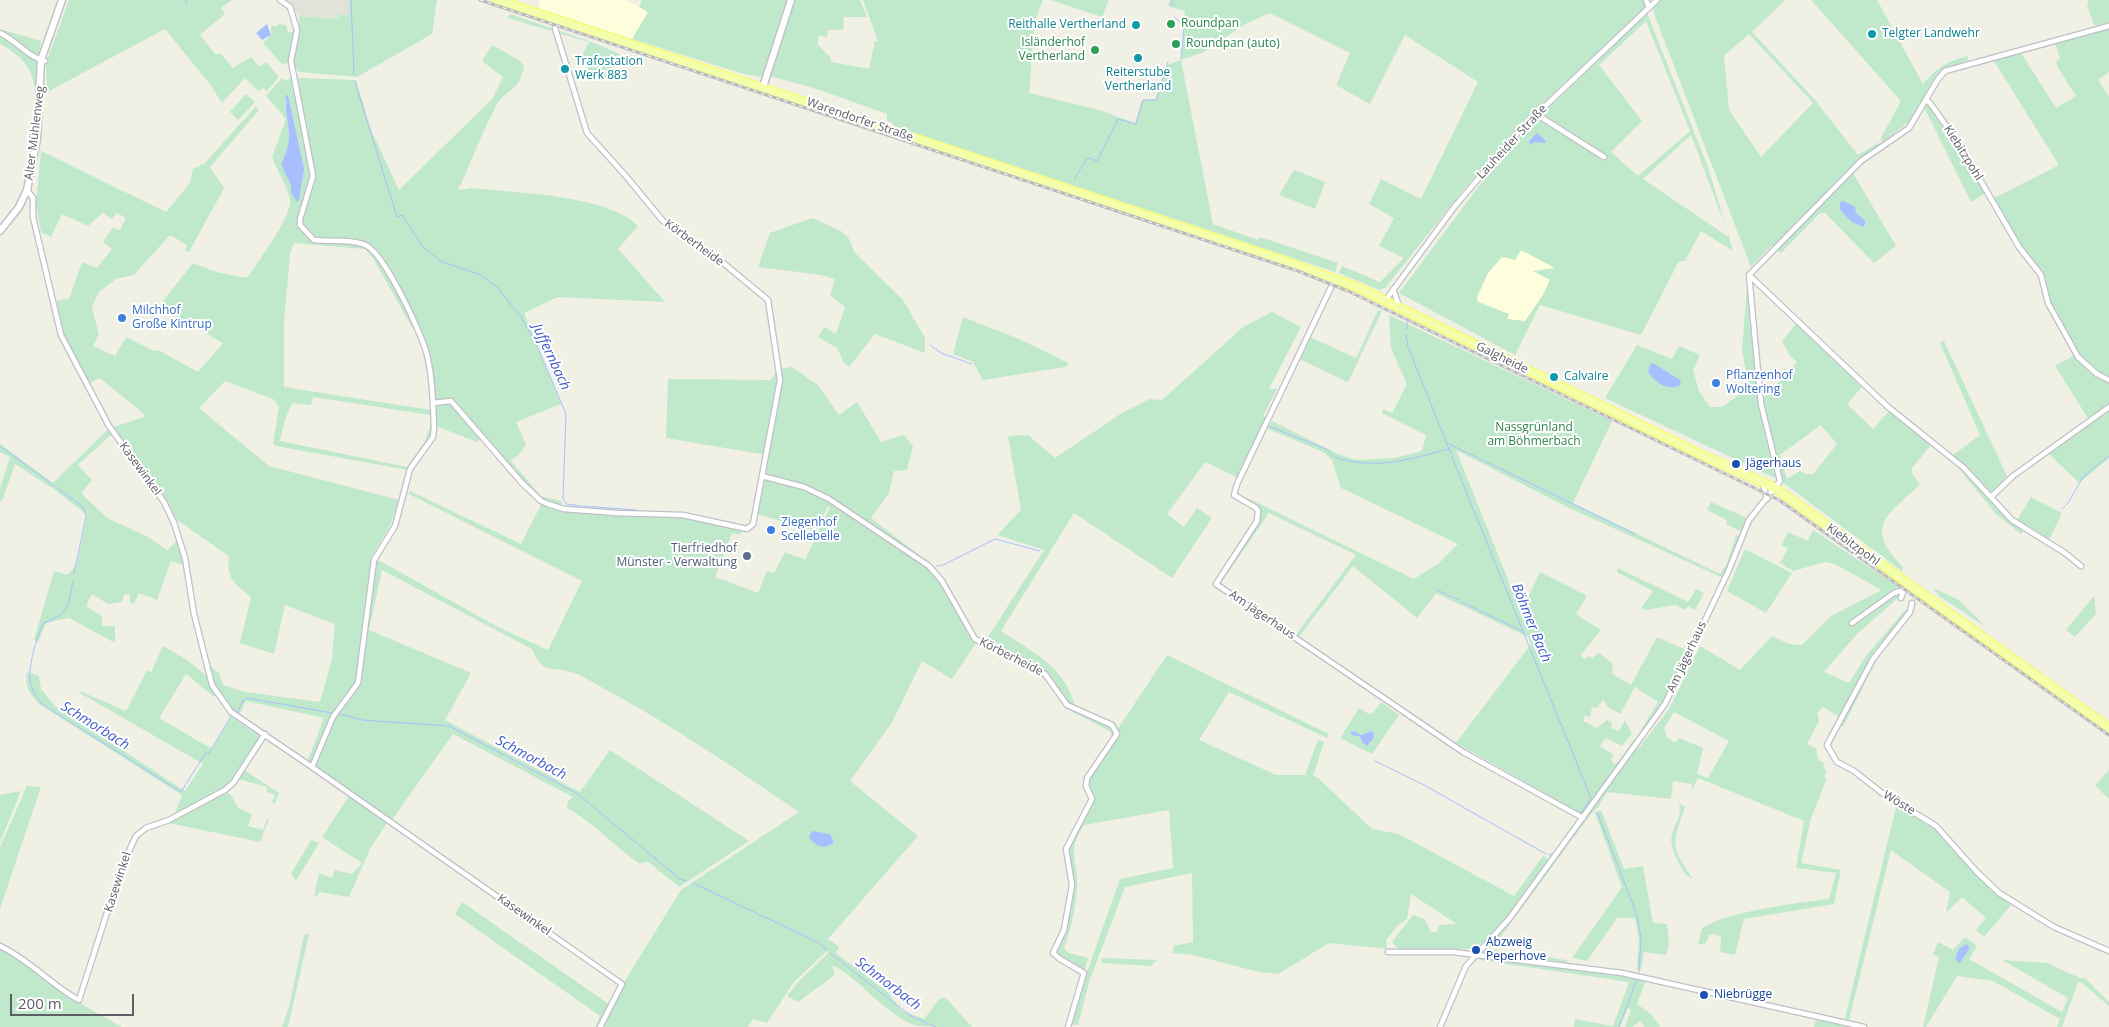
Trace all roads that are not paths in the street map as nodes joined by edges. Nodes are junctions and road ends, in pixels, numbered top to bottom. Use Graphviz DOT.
graph roads {
  1 [pos="62,0"];
  2 [pos="280,0"];
  3 [pos="497,0"];
  4 [pos="791,0"];
  5 [pos="1646,0"];
  6 [pos="1657,0"];
  7 [pos="1649,7"];
  8 [pos="557,20"];
  9 [pos="2109,26"];
  10 [pos="0,33"];
  11 [pos="43,61"];
  12 [pos="763,87"];
  13 [pos="1926,100"];
  14 [pos="1536,114"];
  15 [pos="1604,157"];
  16 [pos="28,190"];
  17 [pos="0,232"];
  18 [pos="1224,240"];
  19 [pos="1750,275"];
  20 [pos="1335,278"];
  21 [pos="1393,289"];
  22 [pos="1385,301"];
  23 [pos="1400,308"];
  24 [pos="2109,380"];
  25 [pos="433,403"];
  26 [pos="2109,407"];
  27 [pos="762,476"];
  28 [pos="1761,481"];
  29 [pos="1775,488"];
  30 [pos="1991,497"];
  31 [pos="1767,499"];
  32 [pos="2081,566"];
  33 [pos="1905,587"];
  34 [pos="1901,598"];
  35 [pos="1912,603"];
  36 [pos="1852,623"];
  37 [pos="2109,728"];
  38 [pos="265,734"];
  39 [pos="312,766"];
  40 [pos="1583,818"];
  41 [pos="0,946"];
  42 [pos="2109,951"];
  43 [pos="1388,952"];
  44 [pos="1476,954"];
  45 [pos="600,1027"];
  46 [pos="1068,1027"];
  47 [pos="1440,1027"];
  48 [pos="1864,1027"];
  1 -- 11 [label="street, Alter Mühlenweg"];
  2 -- 25 [label="street"];
  3 -- 8 [label="main road, Warendorfer Straße"];
  4 -- 12 [label="street"];
  5 -- 7 [label="street"];
  6 -- 7 [label="street, Lauheider Straße"];
  7 -- 14 [label="street, Lauheider Straße"];
  8 -- 12 [label="main road, Warendorfer Straße"];
  8 -- 27 [label="street, Körberheide"];
  9 -- 13 [label="street"];
  10 -- 11 [label="street"];
  11 -- 16 [label="street, Alter Mühlenweg"];
  12 -- 18 [label="main road, Warendorfer Straße"];
  13 -- 19 [label="street"];
  13 -- 24 [label="street, Kiebitzpohl"];
  14 -- 15 [label="street"];
  14 -- 21 [label="street, Lauheider Straße"];
  16 -- 17 [label="street, Alter Mühlenweg"];
  16 -- 38 [label="street, Kasewinkel"];
  18 -- 20 [label="main road, Galgheide"];
  19 -- 29 [label="street"];
  19 -- 30 [label="street"];
  20 -- 22 [label="main road, Galgheide"];
  20 -- 40 [label="street, Am Jägerhaus"];
  21 -- 22 [label="street, Lauheider Straße"];
  21 -- 23 [label="street"];
  22 -- 23 [label="main road, Galgheide"];
  23 -- 28 [label="main road, Galgheide"];
  25 -- 27 [label="street, Körberheide"];
  25 -- 39 [label="street"];
  26 -- 30 [label="street"];
  27 -- 46 [label="street, Körberheide"];
  28 -- 29 [label="main road, Galgheide"];
  28 -- 31 [label="street"];
  29 -- 31 [label="street, Am Jägerhaus"];
  29 -- 33 [label="main road, Kiebitzpohl"];
  30 -- 32 [label="street"];
  31 -- 40 [label="street, Am Jägerhaus"];
  33 -- 34 [label="street"];
  33 -- 36 [label="street"];
  33 -- 37 [label="main road, Kiebitzpohl"];
  35 -- 42 [label="street, Wöste"];
  38 -- 39 [label="street, Kasewinkel"];
  38 -- 41 [label="street, Kasewinkel"];
  39 -- 45 [label="street, Kasewinkel"];
  40 -- 44 [label="street, Am Jägerhaus"];
  43 -- 44 [label="street"];
  44 -- 47 [label="street, Am Jägerhaus"];
  44 -- 48 [label="street"];
}
